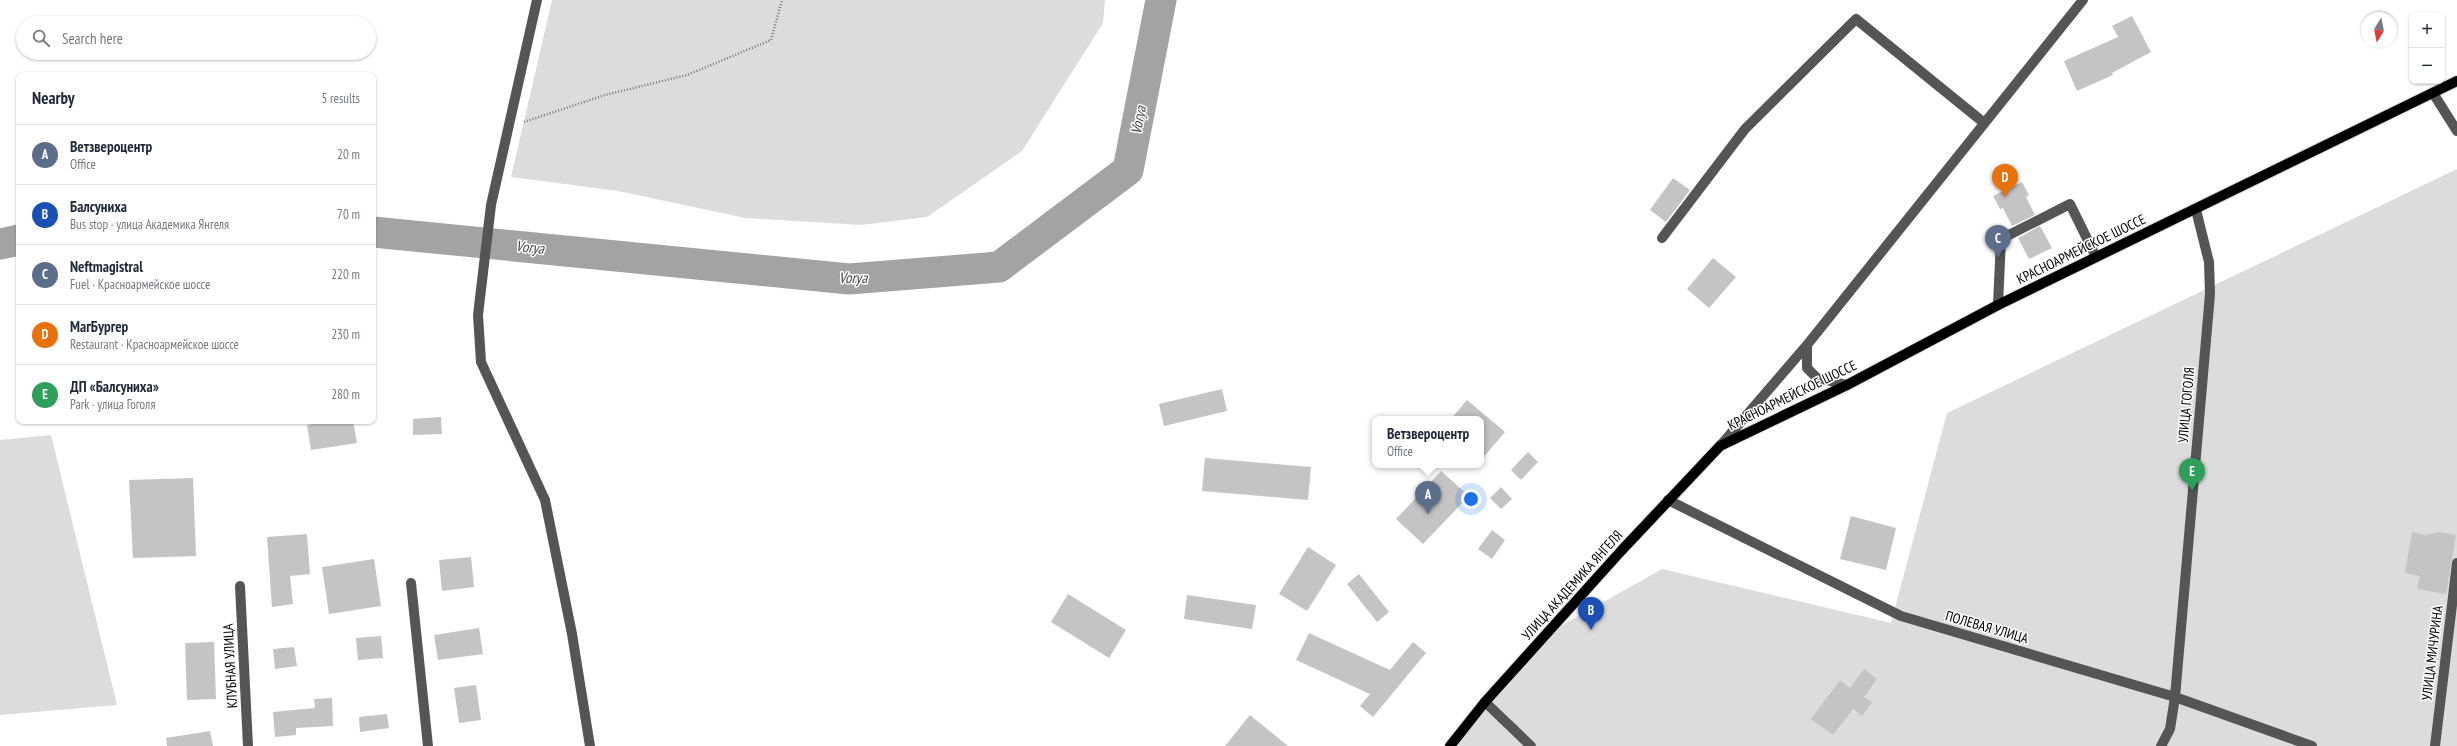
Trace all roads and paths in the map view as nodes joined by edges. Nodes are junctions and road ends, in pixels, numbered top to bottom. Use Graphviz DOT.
graph roads {
  1 [pos="537,0"];
  2 [pos="782,0"];
  3 [pos="2083,0"];
  4 [pos="2457,81"];
  5 [pos="2433,93"];
  6 [pos="1983,122"];
  7 [pos="508,127"];
  8 [pos="2457,131"];
  9 [pos="2196,210"];
  10 [pos="1662,238"];
  11 [pos="2096,257"];
  12 [pos="1998,305"];
  13 [pos="1807,344"];
  14 [pos="1847,385"];
  15 [pos="1720,446"];
  16 [pos="1668,500"];
  17 [pos="2457,563"];
  18 [pos="411,583"];
  19 [pos="240,586"];
  20 [pos="2175,697"];
  21 [pos="1485,702"];
  22 [pos="248,746"];
  23 [pos="428,746"];
  24 [pos="590,746"];
  25 [pos="1450,746"];
  26 [pos="1531,746"];
  27 [pos="2161,746"];
  28 [pos="2312,746"];
  29 [pos="2435,746"];
  1 -- 7 [label="street"];
  2 -- 7 [label="path"];
  3 -- 6 [label="street"];
  4 -- 5 [label="main road, КРАСНОАРМЕЙСКОЕ ШОССЕ"];
  5 -- 8 [label="street"];
  5 -- 9 [label="main road, КРАСНОАРМЕЙСКОЕ ШОССЕ"];
  6 -- 10 [label="street"];
  6 -- 13 [label="street"];
  7 -- 24 [label="street"];
  9 -- 11 [label="main road, КРАСНОАРМЕЙСКОЕ ШОССЕ"];
  9 -- 20 [label="street, УЛИЦА ГОГОЛЯ"];
  11 -- 12 [label="main road, КРАСНОАРМЕЙСКОЕ ШОССЕ"];
  11 -- 12 [label="street"];
  12 -- 14 [label="main road, КРАСНОАРМЕЙСКОЕ ШОССЕ"];
  13 -- 14 [label="street"];
  13 -- 15 [label="street"];
  14 -- 15 [label="main road, КРАСНОАРМЕЙСКОЕ ШОССЕ"];
  15 -- 16 [label="main road, УЛИЦА АКАДЕМИКА ЯНГЕЛЯ"];
  16 -- 20 [label="street, ПОЛЕВАЯ УЛИЦА"];
  16 -- 21 [label="main road, УЛИЦА АКАДЕМИКА ЯНГЕЛЯ"];
  17 -- 29 [label="street, УЛИЦА МИЧУРИНА"];
  18 -- 23 [label="street"];
  19 -- 22 [label="street, КЛУБНАЯ УЛИЦА"];
  20 -- 27 [label="street, УЛИЦА ГОГОЛЯ"];
  20 -- 28 [label="street, ПОЛЕВАЯ УЛИЦА"];
  21 -- 25 [label="main road, УЛИЦА АКАДЕМИКА ЯНГЕЛЯ"];
  21 -- 26 [label="street"];
}
